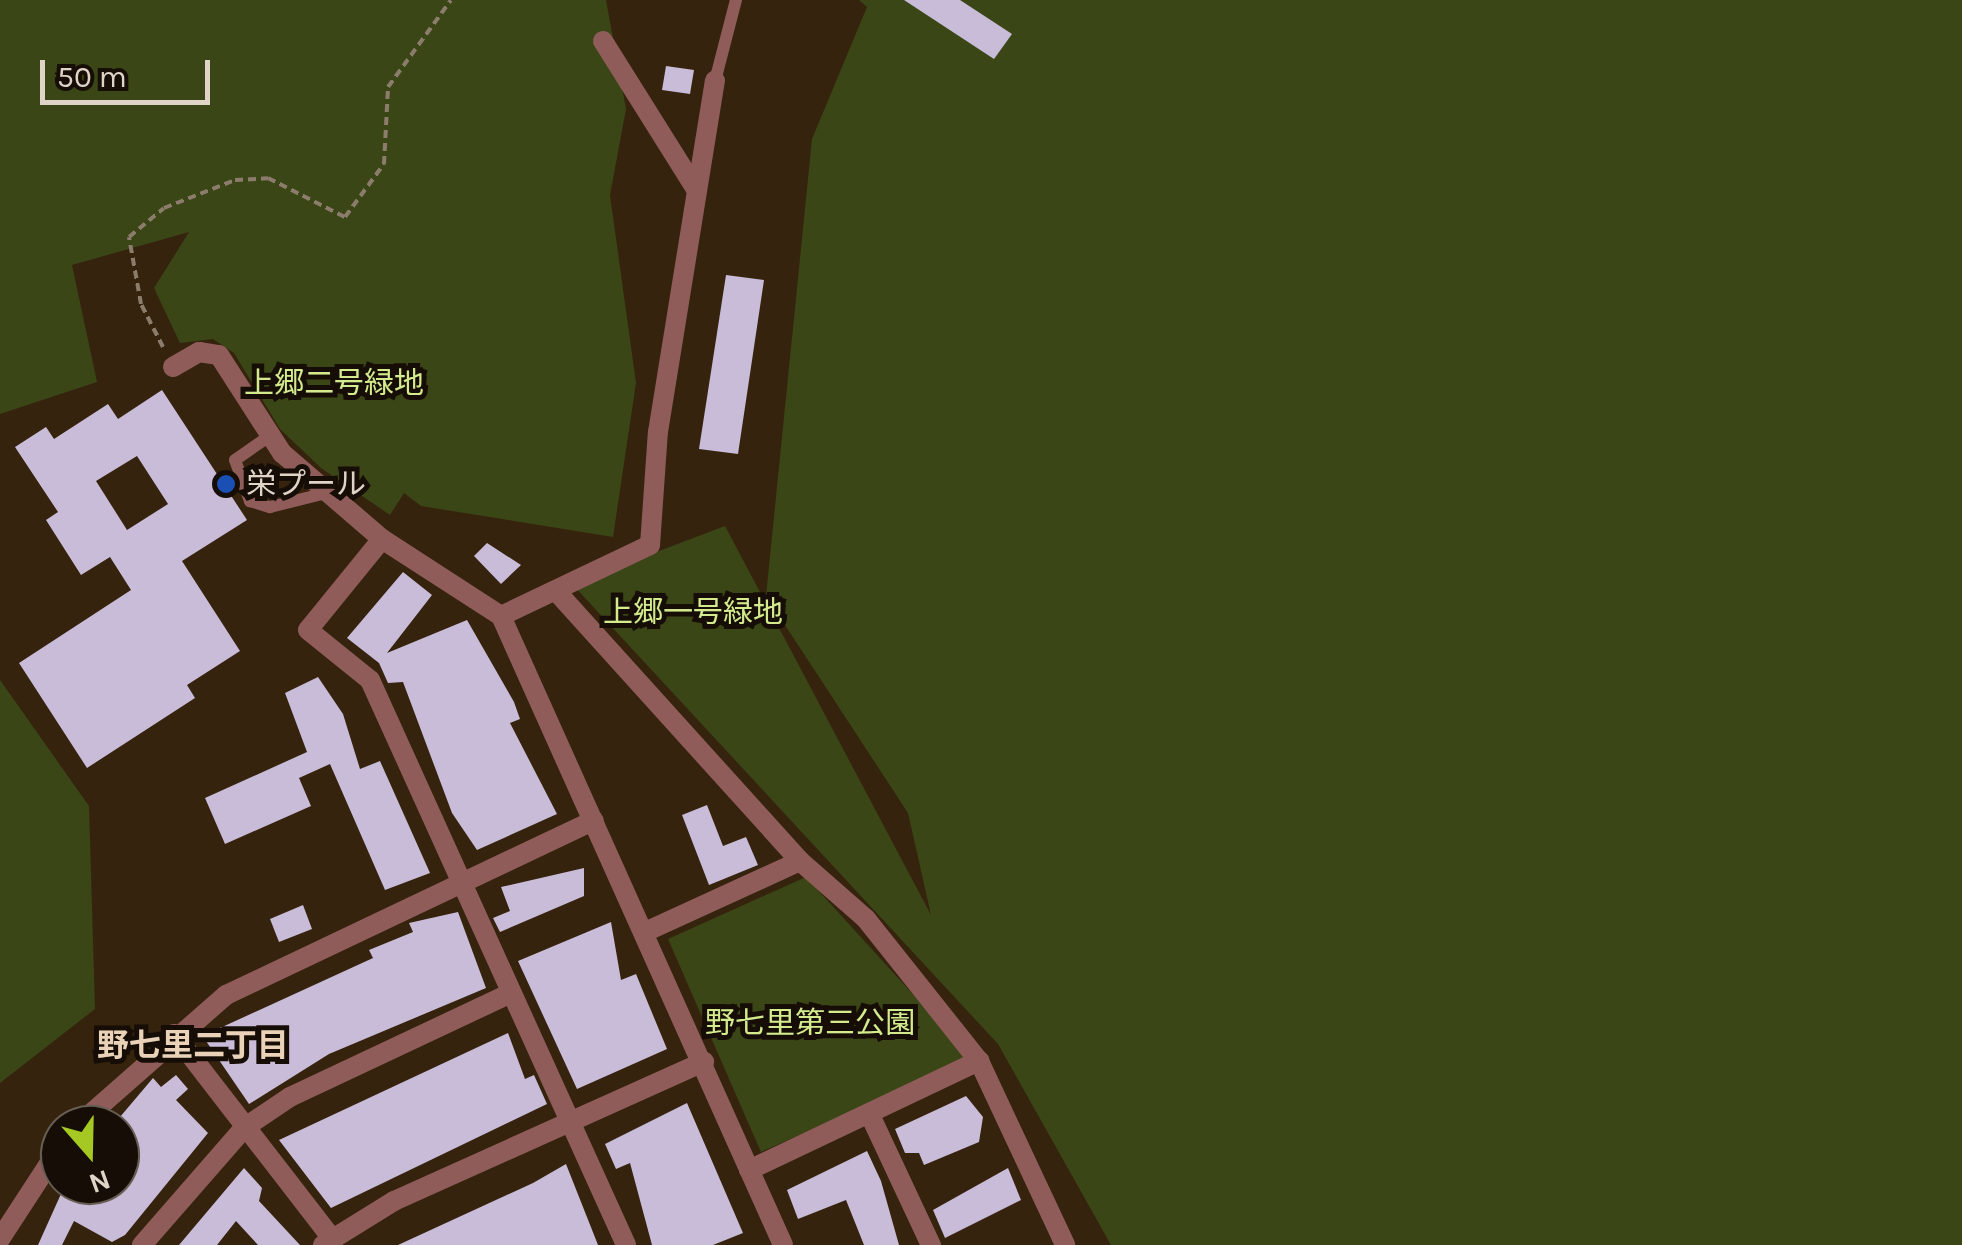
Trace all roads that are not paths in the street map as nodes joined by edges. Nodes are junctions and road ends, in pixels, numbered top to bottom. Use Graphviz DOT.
graph roads {
  1 [pos="736,0"];
  2 [pos="604,42"];
  3 [pos="714,81"];
  4 [pos="696,188"];
  5 [pos="173,366"];
  6 [pos="268,438"];
  7 [pos="330,492"];
  8 [pos="382,538"];
  9 [pos="556,591"];
  10 [pos="501,616"];
  11 [pos="594,820"];
  12 [pos="800,861"];
  13 [pos="460,878"];
  14 [pos="645,932"];
  15 [pos="510,993"];
  16 [pos="174,1034"];
  17 [pos="979,1061"];
  18 [pos="704,1062"];
  19 [pos="99,1105"];
  20 [pos="870,1114"];
  21 [pos="568,1118"];
  22 [pos="244,1128"];
  23 [pos="749,1170"];
  24 [pos="40,1178"];
  25 [pos="0,1240"];
  26 [pos="327,1241"];
  27 [pos="142,1245"];
  28 [pos="626,1245"];
  29 [pos="783,1245"];
  30 [pos="931,1245"];
  31 [pos="1065,1245"];
  1 -- 3 [label="lane"];
  2 -- 4 [label="street"];
  3 -- 4 [label="street"];
  4 -- 9 [label="street"];
  5 -- 6 [label="street"];
  6 -- 7 [label="street"];
  6 -- 7 [label="lane"];
  7 -- 8 [label="street"];
  8 -- 10 [label="street"];
  8 -- 13 [label="street"];
  9 -- 10 [label="street"];
  9 -- 12 [label="street"];
  10 -- 11 [label="street"];
  11 -- 13 [label="street"];
  11 -- 14 [label="street"];
  12 -- 14 [label="street"];
  12 -- 17 [label="street"];
  13 -- 15 [label="street"];
  13 -- 16 [label="street"];
  14 -- 18 [label="street"];
  15 -- 21 [label="street"];
  15 -- 22 [label="street"];
  16 -- 19 [label="street"];
  16 -- 22 [label="street"];
  17 -- 20 [label="street"];
  17 -- 31 [label="street"];
  18 -- 21 [label="street"];
  18 -- 23 [label="street"];
  20 -- 23 [label="street"];
  20 -- 30 [label="street"];
  21 -- 26 [label="street"];
  21 -- 28 [label="street"];
  22 -- 26 [label="street"];
  22 -- 27 [label="street"];
  23 -- 29 [label="street"];
  24 -- 25 [label="street"];
}
